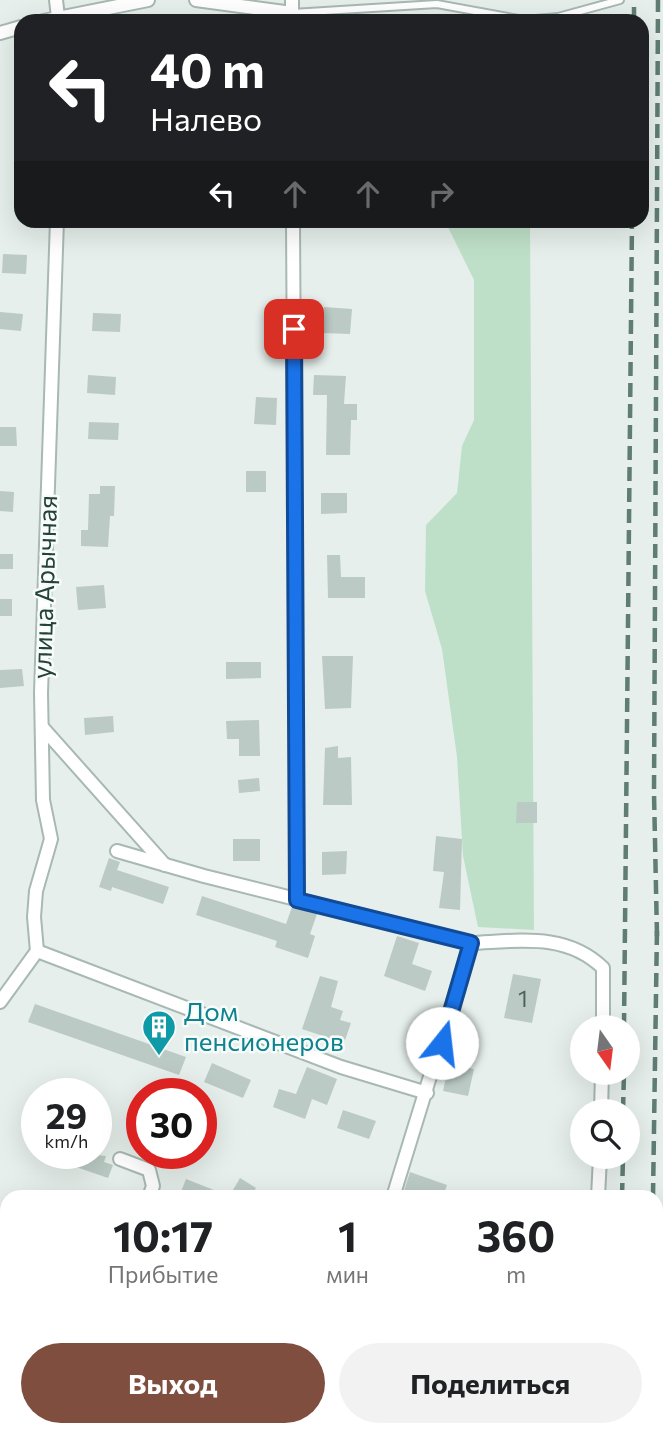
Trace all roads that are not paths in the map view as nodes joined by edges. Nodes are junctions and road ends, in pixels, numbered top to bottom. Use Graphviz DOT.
graph roads {
  1 [pos="148,0"];
  2 [pos="196,0"];
  3 [pos="620,0"];
  4 [pos="292,11"];
  5 [pos="74,14"];
  6 [pos="491,14"];
  7 [pos="569,14"];
  8 [pos="57,228"];
  9 [pos="293,228"];
  10 [pos="42,727"];
  11 [pos="117,851"];
  12 [pos="165,865"];
  13 [pos="297,900"];
  14 [pos="471,943"];
  15 [pos="37,951"];
  16 [pos="0,1002"];
  17 [pos="603,1015"];
  18 [pos="427,1093"];
  19 [pos="120,1159"];
  20 [pos="599,1169"];
  21 [pos="152,1190"];
  22 [pos="395,1190"];
  23 [pos="598,1190"];
  1 -- 5 [label="street"];
  2 -- 4 [label="street"];
  3 -- 7 [label="lane"];
  4 -- 6 [label="lane"];
  8 -- 10 [label="street, улица Арычная"];
  9 -- 13 [label="street"];
  10 -- 12 [label="street"];
  10 -- 15 [label="street, улица Арычная"];
  11 -- 12 [label="street"];
  12 -- 13 [label="street"];
  13 -- 14 [label="street"];
  14 -- 17 [label="street"];
  14 -- 18 [label="street"];
  15 -- 16 [label="street"];
  15 -- 18 [label="street"];
  18 -- 22 [label="street"];
  19 -- 21 [label="street"];
  20 -- 23 [label="street"];
}
